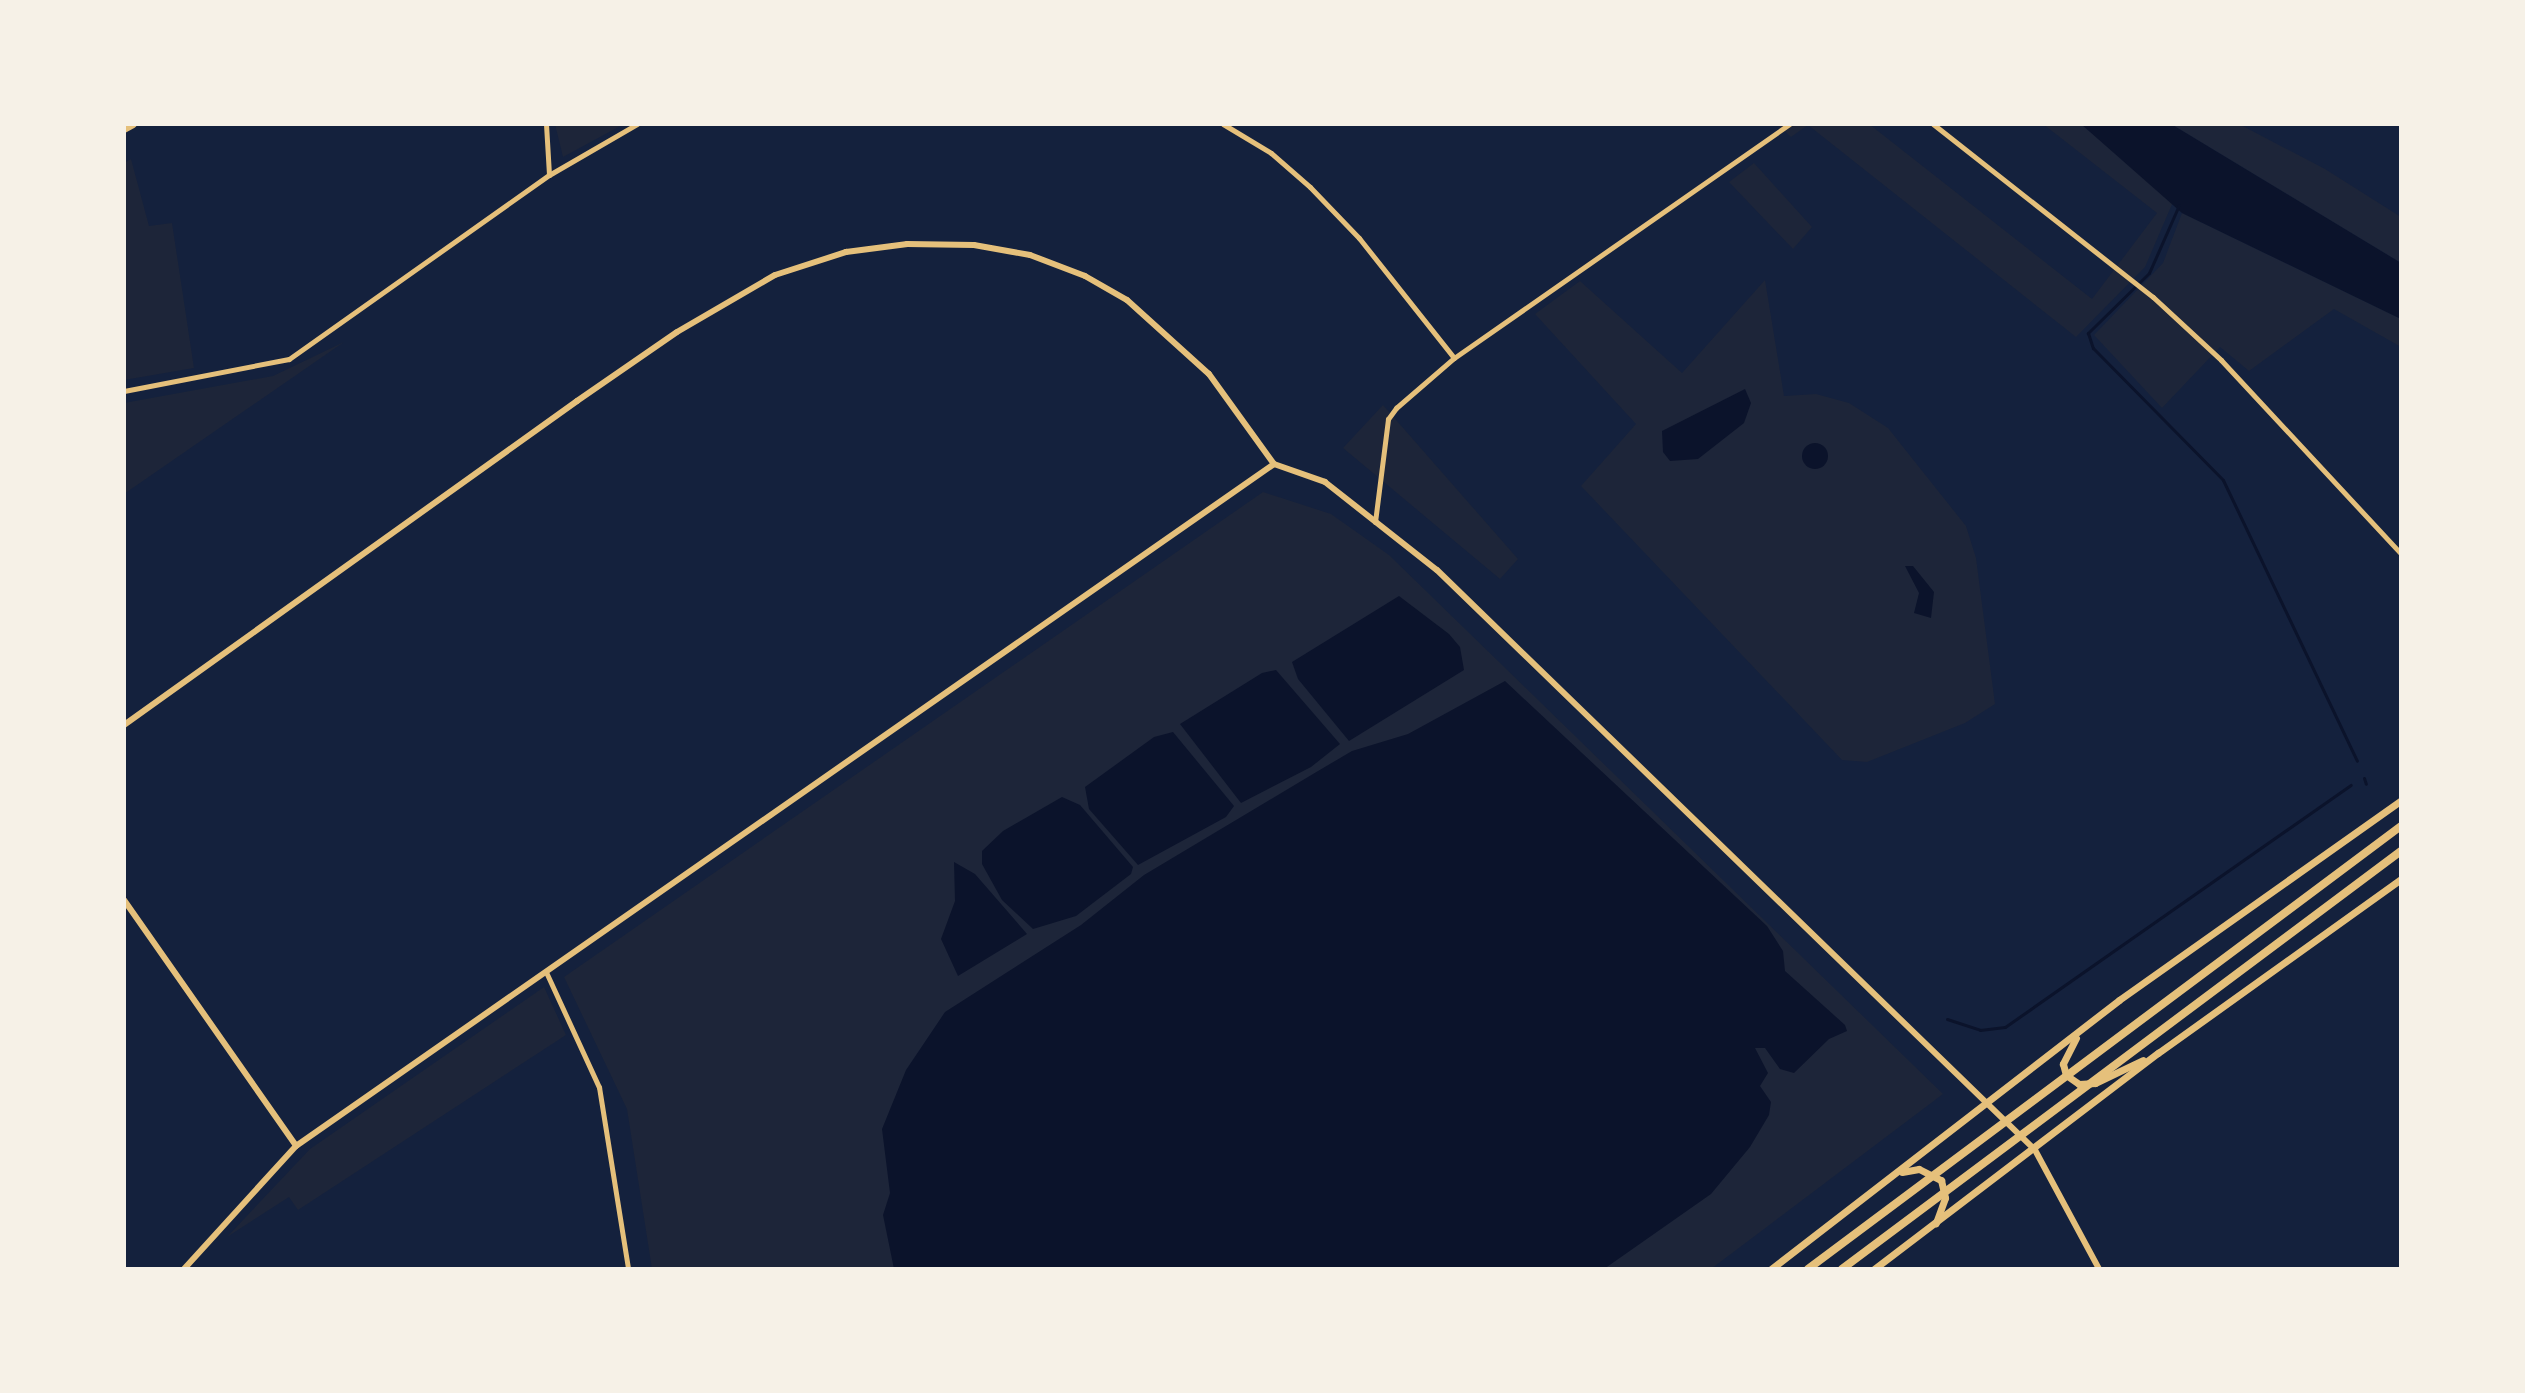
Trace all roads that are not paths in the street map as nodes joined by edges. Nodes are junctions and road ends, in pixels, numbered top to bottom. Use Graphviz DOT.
graph roads {
  1 [pos="133,124"];
  2 [pos="546,124"];
  3 [pos="637,124"];
  4 [pos="1223,124"];
  5 [pos="1790,124"];
  6 [pos="1933,124"];
  7 [pos="124,129"];
  8 [pos="549,175"];
  9 [pos="1454,358"];
  10 [pos="124,391"];
  11 [pos="1274,464"];
  12 [pos="1375,522"];
  13 [pos="2401,554"];
  14 [pos="124,725"];
  15 [pos="2401,800"];
  16 [pos="2401,826"];
  17 [pos="2401,851"];
  18 [pos="2401,879"];
  19 [pos="124,900"];
  20 [pos="546,972"];
  21 [pos="2119,1000"];
  22 [pos="2158,1053"];
  23 [pos="1989,1103"];
  24 [pos="296,1146"];
  25 [pos="2035,1150"];
  26 [pos="1900,1172"];
  27 [pos="1935,1224"];
  28 [pos="184,1269"];
  29 [pos="628,1269"];
  30 [pos="1771,1269"];
  31 [pos="1808,1269"];
  32 [pos="1842,1269"];
  33 [pos="1874,1269"];
  34 [pos="2099,1269"];
  1 -- 7 [label="highway"];
  2 -- 8 [label="street"];
  3 -- 8 [label="street"];
  4 -- 9 [label="street"];
  5 -- 9 [label="street"];
  6 -- 13 [label="street"];
  8 -- 10 [label="street"];
  9 -- 12 [label="street"];
  11 -- 12 [label="street"];
  11 -- 14 [label="street"];
  11 -- 20 [label="street"];
  12 -- 23 [label="street"];
  15 -- 21 [label="main road"];
  16 -- 31 [label="highway"];
  17 -- 32 [label="highway"];
  18 -- 22 [label="main road"];
  19 -- 24 [label="street"];
  20 -- 24 [label="street"];
  20 -- 29 [label="street"];
  21 -- 22 [label="main road"];
  21 -- 23 [label="main road"];
  22 -- 25 [label="main road"];
  23 -- 25 [label="street"];
  23 -- 26 [label="main road"];
  24 -- 28 [label="street"];
  25 -- 27 [label="main road"];
  25 -- 34 [label="street"];
  26 -- 27 [label="main road"];
  26 -- 30 [label="main road"];
  27 -- 33 [label="main road"];
}
